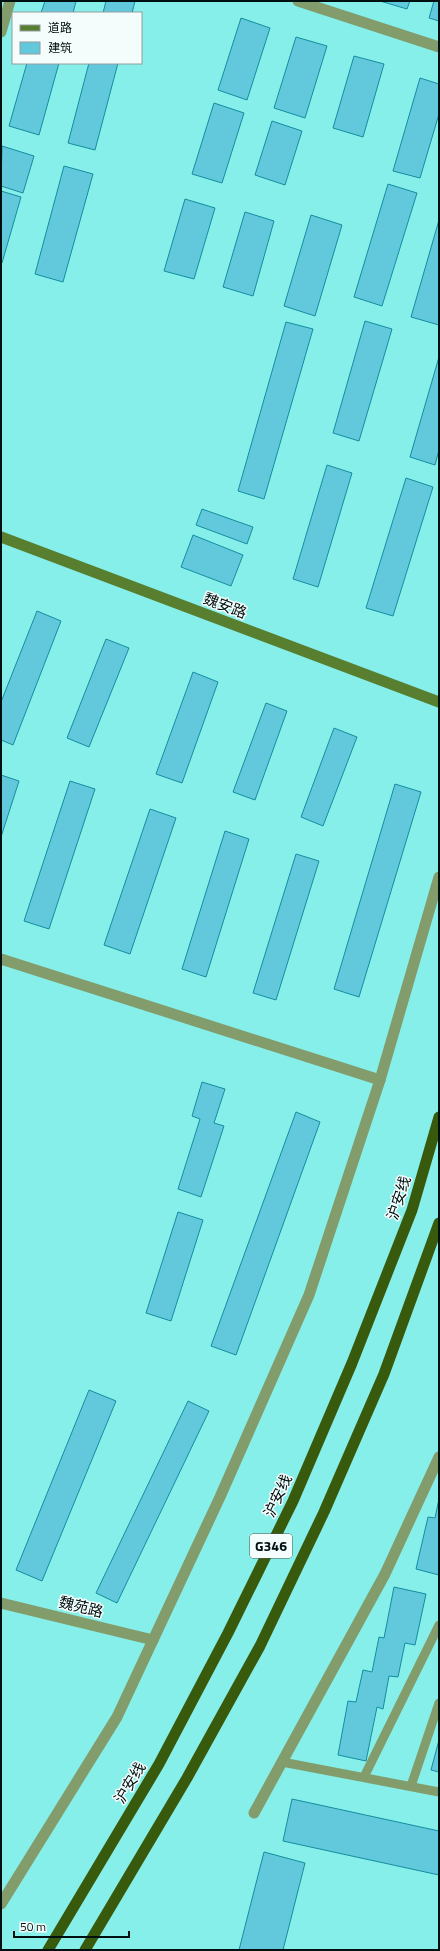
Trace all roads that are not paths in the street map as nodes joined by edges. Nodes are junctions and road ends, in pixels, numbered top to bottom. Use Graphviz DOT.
graph roads {
  1 [pos="10,1"];
  2 [pos="298,1"];
  3 [pos="1,32"];
  4 [pos="439,47"];
  5 [pos="1,537"];
  6 [pos="439,702"];
  7 [pos="439,877"];
  8 [pos="1,959"];
  9 [pos="380,1080"];
  10 [pos="439,1116"];
  11 [pos="439,1223"];
  12 [pos="439,1457"];
  13 [pos="1,1603"];
  14 [pos="439,1625"];
  15 [pos="153,1640"];
  16 [pos="439,1703"];
  17 [pos="282,1762"];
  18 [pos="364,1777"];
  19 [pos="411,1786"];
  20 [pos="439,1792"];
  21 [pos="254,1813"];
  22 [pos="1,1904"];
  23 [pos="48,1950"];
  24 [pos="85,1950"];
  1 -- 3 [label="street"];
  2 -- 4 [label="street"];
  5 -- 6 [label="main road, 魏安路"];
  7 -- 9 [label="street"];
  8 -- 9 [label="street"];
  9 -- 15 [label="street"];
  10 -- 23 [label="highway, 沪安线 / G346"];
  11 -- 24 [label="highway, G346"];
  12 -- 17 [label="street"];
  13 -- 15 [label="street, 魏苑路"];
  14 -- 18 [label="lane"];
  15 -- 22 [label="street"];
  16 -- 19 [label="lane"];
  17 -- 18 [label="lane"];
  17 -- 21 [label="street"];
  18 -- 19 [label="lane"];
  19 -- 20 [label="lane"];
}
